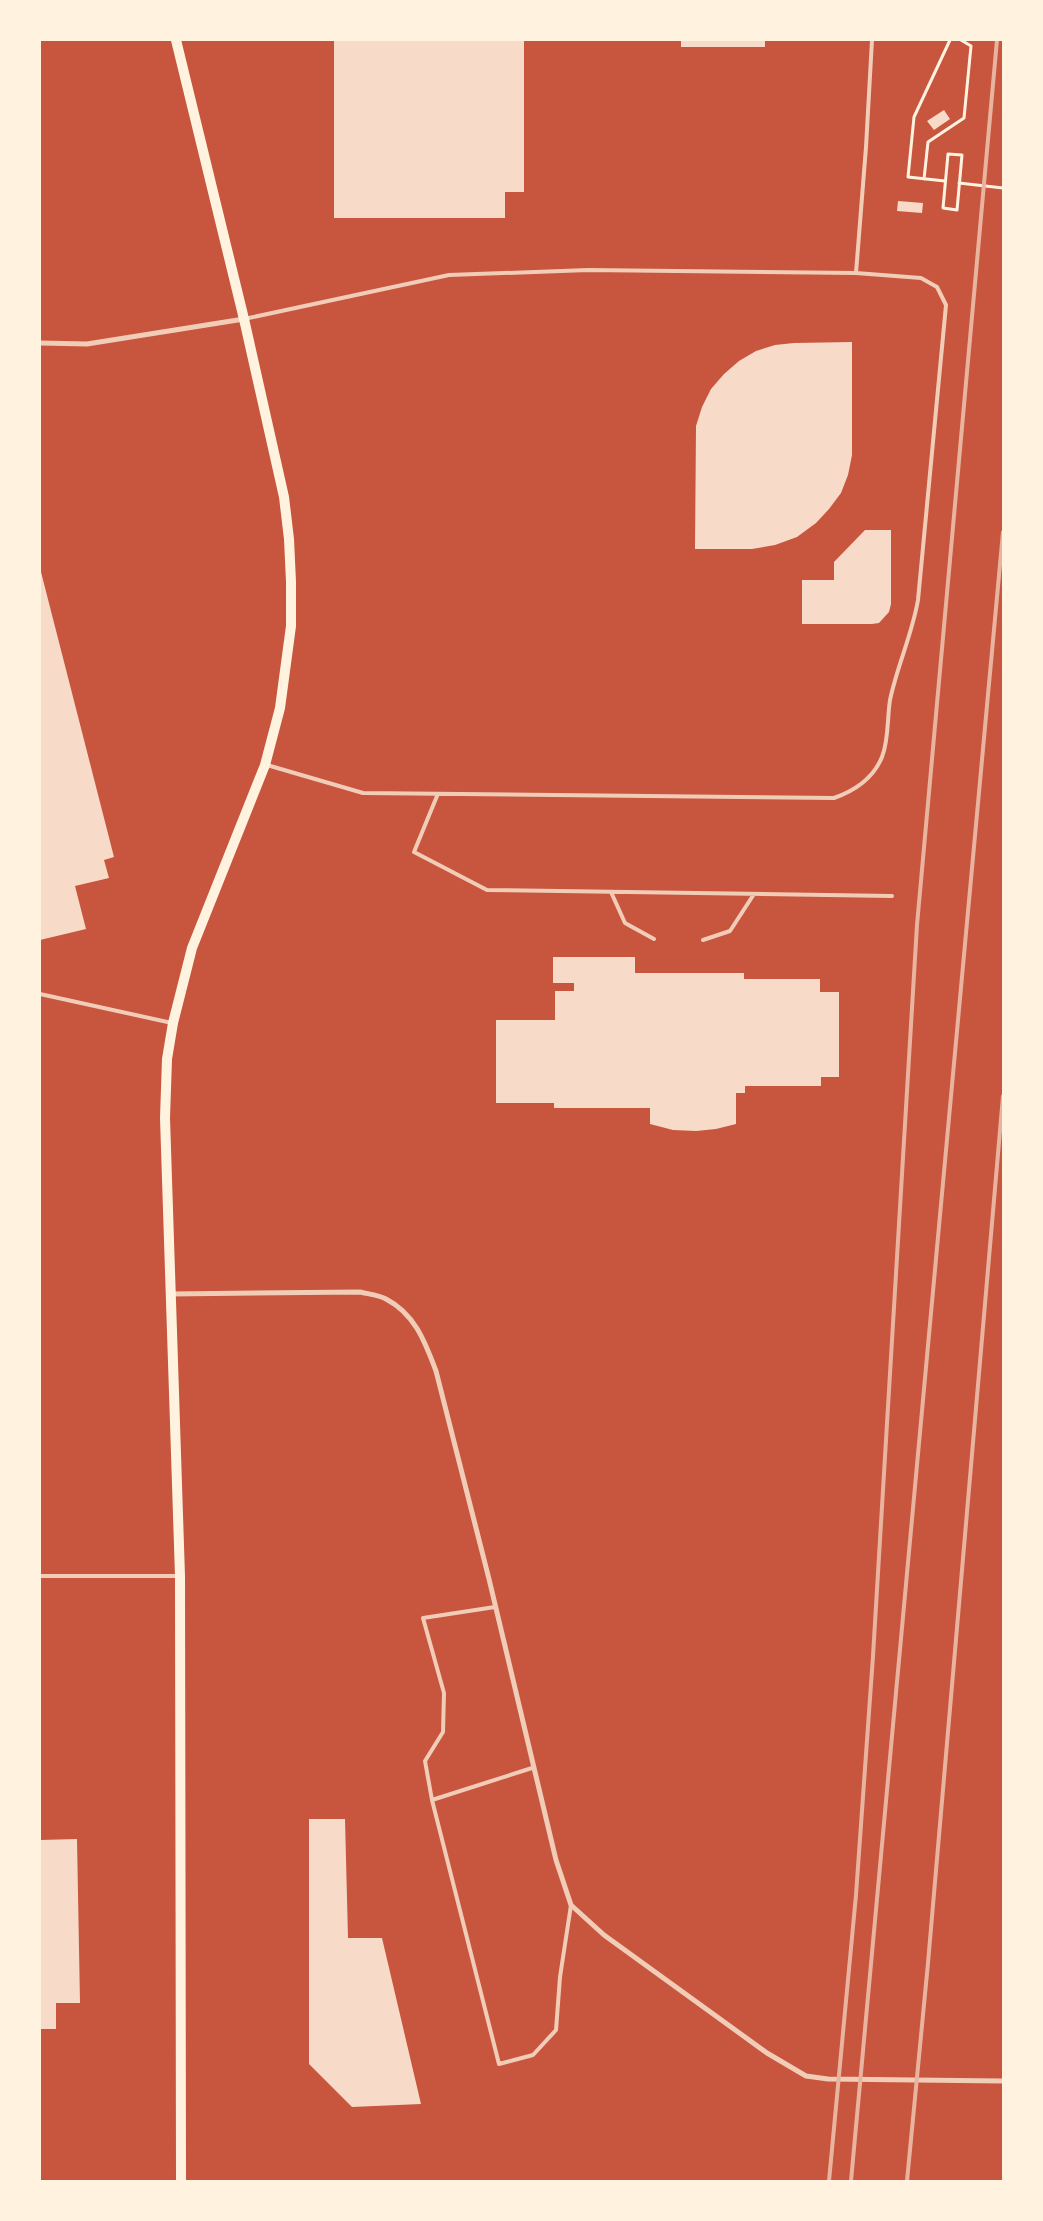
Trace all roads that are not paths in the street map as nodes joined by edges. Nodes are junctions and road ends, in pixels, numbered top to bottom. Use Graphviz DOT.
graph roads {
  1 [pos="176,40"];
  2 [pos="872,40"];
  3 [pos="856,273"];
  4 [pos="244,319"];
  5 [pos="40,344"];
  6 [pos="265,765"];
  7 [pos="436,796"];
  8 [pos="611,892"];
  9 [pos="754,894"];
  10 [pos="892,896"];
  11 [pos="654,939"];
  12 [pos="703,940"];
  13 [pos="40,994"];
  14 [pos="173,1024"];
  15 [pos="171,1294"];
  16 [pos="40,1576"];
  17 [pos="180,1576"];
  18 [pos="495,1606"];
  19 [pos="532,1768"];
  20 [pos="432,1800"];
  21 [pos="571,1905"];
  22 [pos="1003,2081"];
  23 [pos="182,2181"];
  1 -- 4 [label="main road"];
  2 -- 3 [label="lane"];
  3 -- 4 [label="lane"];
  3 -- 7 [label="lane"];
  4 -- 5 [label="street"];
  4 -- 6 [label="main road"];
  6 -- 7 [label="lane"];
  6 -- 14 [label="main road"];
  7 -- 8 [label="lane"];
  8 -- 9 [label="lane"];
  8 -- 11 [label="lane"];
  9 -- 10 [label="lane"];
  9 -- 12 [label="lane"];
  13 -- 14 [label="lane"];
  14 -- 15 [label="main road"];
  15 -- 17 [label="main road"];
  15 -- 18 [label="street"];
  16 -- 17 [label="lane"];
  17 -- 23 [label="main road"];
  18 -- 19 [label="street"];
  18 -- 20 [label="lane"];
  19 -- 20 [label="lane"];
  19 -- 21 [label="street"];
  20 -- 21 [label="lane"];
  21 -- 22 [label="street"];
}
